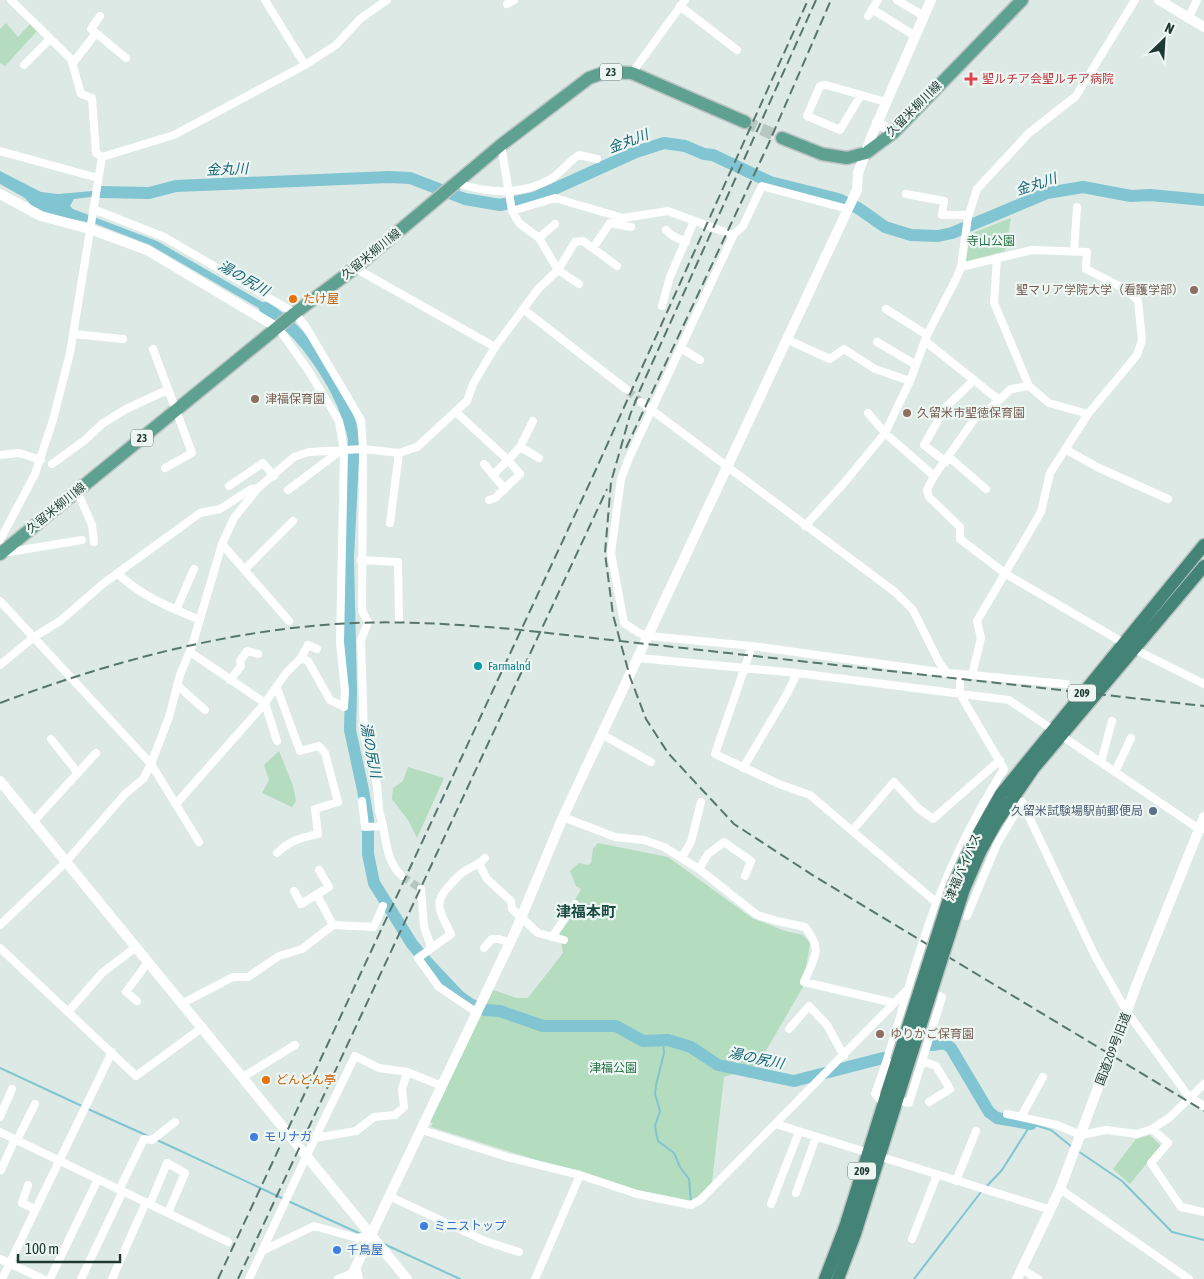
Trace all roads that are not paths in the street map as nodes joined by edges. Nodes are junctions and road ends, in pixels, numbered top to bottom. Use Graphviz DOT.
graph roads {
  1 [pos="11,0"];
  2 [pos="266,0"];
  3 [pos="387,0"];
  4 [pos="878,0"];
  5 [pos="898,0"];
  6 [pos="931,0"];
  7 [pos="1022,0"];
  8 [pos="1134,0"];
  9 [pos="1159,0"];
  10 [pos="1197,0"];
  11 [pos="682,3"];
  12 [pos="100,16"];
  13 [pos="924,16"];
  14 [pos="1188,19"];
  15 [pos="1204,27"];
  16 [pos="96,33"];
  17 [pos="915,36"];
  18 [pos="50,39"];
  19 [pos="737,50"];
  20 [pos="126,58"];
  21 [pos="73,63"];
  22 [pos="24,65"];
  23 [pos="305,65"];
  24 [pos="632,73"];
  25 [pos="861,94"];
  26 [pos="886,102"];
  27 [pos="744,122"];
  28 [pos="877,122"];
  29 [pos="893,133"];
  30 [pos="782,138"];
  31 [pos="501,145"];
  32 [pos="0,151"];
  33 [pos="866,153"];
  34 [pos="102,157"];
  35 [pos="597,159"];
  36 [pos="98,178"];
  37 [pos="457,182"];
  38 [pos="508,191"];
  39 [pos="0,194"];
  40 [pos="906,194"];
  41 [pos="1077,207"];
  42 [pos="848,209"];
  43 [pos="93,211"];
  44 [pos="512,211"];
  45 [pos="968,215"];
  46 [pos="694,221"];
  47 [pos="555,224"];
  48 [pos="91,227"];
  49 [pos="631,227"];
  50 [pos="666,230"];
  51 [pos="733,235"];
  52 [pos="539,238"];
  53 [pos="686,242"];
  54 [pos="593,248"];
  55 [pos="1074,251"];
  56 [pos="997,258"];
  57 [pos="617,266"];
  58 [pos="961,267"];
  59 [pos="355,268"];
  60 [pos="558,270"];
  61 [pos="579,284"];
  62 [pos="662,306"];
  63 [pos="886,308"];
  64 [pos="523,309"];
  65 [pos="288,320"];
  66 [pos="73,334"];
  67 [pos="926,338"];
  68 [pos="123,339"];
  69 [pos="788,340"];
  70 [pos="877,342"];
  71 [pos="495,347"];
  72 [pos="681,348"];
  73 [pos="153,349"];
  74 [pos="700,360"];
  75 [pos="916,365"];
  76 [pos="974,380"];
  77 [pos="910,381"];
  78 [pos="1029,386"];
  79 [pos="167,390"];
  80 [pos="627,390"];
  81 [pos="998,400"];
  82 [pos="641,402"];
  83 [pos="177,410"];
  84 [pos="652,411"];
  85 [pos="456,412"];
  86 [pos="868,413"];
  87 [pos="1088,414"];
  88 [pos="533,421"];
  89 [pos="884,433"];
  90 [pos="520,447"];
  91 [pos="364,449"];
  92 [pos="1065,449"];
  93 [pos="342,451"];
  94 [pos="399,453"];
  95 [pos="0,454"];
  96 [pos="540,458"];
  97 [pos="41,460"];
  98 [pos="508,460"];
  99 [pos="948,460"];
  100 [pos="52,464"];
  101 [pos="484,464"];
  102 [pos="729,467"];
  103 [pos="165,468"];
  104 [pos="493,475"];
  105 [pos="274,476"];
  106 [pos="934,476"];
  107 [pos="229,486"];
  108 [pos="258,488"];
  109 [pos="505,489"];
  110 [pos="986,489"];
  111 [pos="288,490"];
  112 [pos="78,491"];
  113 [pos="1168,499"];
  114 [pos="489,500"];
  115 [pos="293,521"];
  116 [pos="390,523"];
  117 [pos="805,526"];
  118 [pos="0,540"];
  119 [pos="82,540"];
  120 [pos="94,542"];
  121 [pos="222,544"];
  122 [pos="1204,545"];
  123 [pos="1,554"];
  124 [pos="361,560"];
  125 [pos="1204,566"];
  126 [pos="194,569"];
  127 [pos="245,569"];
  128 [pos="117,573"];
  129 [pos="1006,574"];
  130 [pos="0,601"];
  131 [pos="176,610"];
  132 [pos="399,618"];
  133 [pos="200,620"];
  134 [pos="288,621"];
  135 [pos="649,636"];
  136 [pos="34,637"];
  137 [pos="752,646"];
  138 [pos="1129,646"];
  139 [pos="317,649"];
  140 [pos="190,652"];
  141 [pos="258,654"];
  142 [pos="302,658"];
  143 [pos="639,658"];
  144 [pos="0,665"];
  145 [pos="744,669"];
  146 [pos="797,673"];
  147 [pos="947,673"];
  148 [pos="960,675"];
  149 [pos="972,675"];
  150 [pos="230,680"];
  151 [pos="1066,684"];
  152 [pos="1204,684"];
  153 [pos="177,686"];
  154 [pos="277,688"];
  155 [pos="960,694"];
  156 [pos="265,704"];
  157 [pos="205,710"];
  158 [pos="1112,720"];
  159 [pos="1057,733"];
  160 [pos="603,735"];
  161 [pos="51,738"];
  162 [pos="1132,738"];
  163 [pos="277,741"];
  164 [pos="96,754"];
  165 [pos="1000,760"];
  166 [pos="651,762"];
  167 [pos="1101,762"];
  168 [pos="151,764"];
  169 [pos="743,768"];
  170 [pos="1115,772"];
  171 [pos="78,773"];
  172 [pos="2,789"];
  173 [pos="362,801"];
  174 [pos="701,802"];
  175 [pos="176,804"];
  176 [pos="563,817"];
  177 [pos="1204,817"];
  178 [pos="33,822"];
  179 [pos="383,826"];
  180 [pos="1202,829"];
  181 [pos="852,831"];
  182 [pos="199,842"];
  183 [pos="277,853"];
  184 [pos="682,857"];
  185 [pos="65,863"];
  186 [pos="699,869"];
  187 [pos="319,870"];
  188 [pos="402,876"];
  189 [pos="745,876"];
  190 [pos="421,889"];
  191 [pos="294,891"];
  192 [pos="317,895"];
  193 [pos="936,903"];
  194 [pos="575,904"];
  195 [pos="383,906"];
  196 [pos="521,918"];
  197 [pos="0,925"];
  198 [pos="333,925"];
  199 [pos="552,937"];
  200 [pos="564,940"];
  201 [pos="510,943"];
  202 [pos="136,946"];
  203 [pos="431,947"];
  204 [pos="0,948"];
  205 [pos="484,948"];
  206 [pos="148,962"];
  207 [pos="909,988"];
  208 [pos="137,1001"];
  209 [pos="894,1002"];
  210 [pos="183,1003"];
  211 [pos="68,1012"];
  212 [pos="476,1012"];
  213 [pos="1127,1012"];
  214 [pos="203,1027"];
  215 [pos="788,1029"];
  216 [pos="295,1045"];
  217 [pos="112,1052"];
  218 [pos="844,1056"];
  219 [pos="922,1061"];
  220 [pos="903,1063"];
  221 [pos="408,1072"];
  222 [pos="243,1077"];
  223 [pos="1043,1077"];
  224 [pos="1204,1084"];
  225 [pos="442,1086"];
  226 [pos="12,1089"];
  227 [pos="1189,1097"];
  228 [pos="897,1100"];
  229 [pos="929,1102"];
  230 [pos="35,1104"];
  231 [pos="884,1104"];
  232 [pos="1204,1106"];
  233 [pos="1007,1114"];
  234 [pos="0,1117"];
  235 [pos="1021,1117"];
  236 [pos="176,1122"];
  237 [pos="776,1124"];
  238 [pos="1152,1129"];
  239 [pos="422,1130"];
  240 [pos="976,1131"];
  241 [pos="0,1132"];
  242 [pos="798,1132"];
  243 [pos="1081,1135"];
  244 [pos="816,1137"];
  245 [pos="316,1138"];
  246 [pos="16,1140"];
  247 [pos="307,1156"];
  248 [pos="873,1156"];
  249 [pos="58,1159"];
  250 [pos="1,1170"];
  251 [pos="580,1175"];
  252 [pos="937,1175"];
  253 [pos="98,1179"];
  254 [pos="956,1181"];
  255 [pos="28,1185"];
  256 [pos="1060,1189"];
  257 [pos="121,1190"];
  258 [pos="796,1193"];
  259 [pos="389,1196"];
  260 [pos="148,1203"];
  261 [pos="771,1204"];
  262 [pos="35,1209"];
  263 [pos="1051,1210"];
  264 [pos="1204,1212"];
  265 [pos="168,1213"];
  266 [pos="370,1234"];
  267 [pos="912,1239"];
  268 [pos="228,1242"];
  269 [pos="262,1251"];
  270 [pos="519,1252"];
  271 [pos="0,1259"];
  272 [pos="9,1264"];
  273 [pos="1021,1269"];
  274 [pos="355,1274"];
  275 [pos="40,1278"];
  276 [pos="2,1279"];
  277 [pos="50,1279"];
  278 [pos="82,1279"];
  279 [pos="112,1279"];
  280 [pos="249,1279"];
  281 [pos="338,1279"];
  282 [pos="407,1279"];
  283 [pos="535,1279"];
  284 [pos="825,1279"];
  285 [pos="838,1279"];
  286 [pos="1017,1279"];
  287 [pos="1038,1279"];
  288 [pos="1190,1279"];
  1 -- 18 [label="street"];
  2 -- 23 [label="street"];
  3 -- 23 [label="street"];
  4 -- 17 [label="street"];
  5 -- 13 [label="street"];
  6 -- 13 [label="street"];
  7 -- 29 [label="main road, 久留米柳川線"];
  8 -- 45 [label="street"];
  9 -- 14 [label="street"];
  10 -- 14 [label="street"];
  11 -- 19 [label="street"];
  11 -- 24 [label="street"];
  12 -- 16 [label="street"];
  13 -- 17 [label="street"];
  14 -- 15 [label="street"];
  16 -- 20 [label="street"];
  16 -- 21 [label="street"];
  17 -- 26 [label="street"];
  18 -- 21 [label="street"];
  18 -- 22 [label="street"];
  21 -- 34 [label="street"];
  23 -- 34 [label="street"];
  24 -- 27 [label="main road, 久留米柳川線 / 23"];
  24 -- 31 [label="main road, 久留米柳川線 / 23"];
  25 -- 25 [label="street"];
  25 -- 26 [label="street"];
  26 -- 28 [label="street"];
  28 -- 29 [label="street"];
  28 -- 33 [label="street"];
  29 -- 33 [label="main road, 久留米柳川線"];
  30 -- 33 [label="main road, 久留米柳川線"];
  31 -- 37 [label="main road, 久留米柳川線 / 23"];
  31 -- 38 [label="street"];
  32 -- 36 [label="street"];
  33 -- 42 [label="street"];
  34 -- 36 [label="street"];
  35 -- 38 [label="street"];
  36 -- 43 [label="street"];
  37 -- 38 [label="street"];
  37 -- 59 [label="main road, 久留米柳川線 / 23"];
  38 -- 44 [label="street"];
  39 -- 48 [label="street"];
  40 -- 45 [label="street"];
  41 -- 55 [label="street"];
  42 -- 51 [label="street"];
  42 -- 69 [label="street"];
  43 -- 48 [label="street"];
  43 -- 65 [label="street"];
  44 -- 46 [label="street"];
  44 -- 52 [label="street"];
  45 -- 58 [label="street"];
  46 -- 51 [label="street"];
  46 -- 53 [label="street"];
  47 -- 52 [label="street"];
  48 -- 65 [label="street"];
  48 -- 66 [label="street"];
  49 -- 54 [label="street"];
  50 -- 53 [label="street"];
  51 -- 72 [label="street"];
  52 -- 60 [label="street"];
  53 -- 62 [label="street"];
  54 -- 57 [label="street"];
  54 -- 60 [label="street"];
  55 -- 56 [label="street"];
  55 -- 87 [label="street"];
  56 -- 58 [label="street"];
  56 -- 78 [label="street"];
  58 -- 67 [label="street"];
  59 -- 65 [label="main road, 久留米柳川線 / 23"];
  59 -- 71 [label="street"];
  60 -- 61 [label="street"];
  60 -- 64 [label="street"];
  63 -- 67 [label="street"];
  64 -- 71 [label="street"];
  64 -- 80 [label="street"];
  65 -- 83 [label="main road, 久留米柳川線 / 23"];
  65 -- 91 [label="street"];
  65 -- 93 [label="street"];
  66 -- 68 [label="street"];
  66 -- 97 [label="street"];
  67 -- 75 [label="street"];
  67 -- 76 [label="street"];
  69 -- 77 [label="street"];
  69 -- 102 [label="street"];
  70 -- 75 [label="street"];
  71 -- 85 [label="street"];
  72 -- 74 [label="street"];
  72 -- 84 [label="street"];
  73 -- 79 [label="street"];
  75 -- 77 [label="street"];
  76 -- 81 [label="street"];
  76 -- 99 [label="street"];
  77 -- 89 [label="street"];
  78 -- 81 [label="street"];
  78 -- 87 [label="street"];
  79 -- 83 [label="street"];
  79 -- 100 [label="street"];
  81 -- 99 [label="street"];
  82 -- 84 [label="street"];
  83 -- 103 [label="street"];
  83 -- 112 [label="main road, 久留米柳川線 / 23"];
  84 -- 102 [label="street"];
  84 -- 135 [label="street"];
  85 -- 94 [label="street"];
  85 -- 98 [label="street"];
  86 -- 89 [label="street"];
  87 -- 92 [label="street"];
  88 -- 90 [label="street"];
  89 -- 106 [label="street"];
  89 -- 117 [label="street"];
  90 -- 96 [label="street"];
  90 -- 98 [label="street"];
  91 -- 93 [label="street"];
  91 -- 94 [label="street"];
  91 -- 124 [label="street"];
  92 -- 113 [label="street"];
  92 -- 129 [label="street"];
  93 -- 105 [label="street"];
  93 -- 111 [label="street"];
  93 -- 142 [label="street"];
  94 -- 116 [label="street"];
  95 -- 97 [label="street"];
  97 -- 118 [label="street"];
  98 -- 104 [label="street"];
  98 -- 109 [label="street"];
  99 -- 106 [label="street"];
  99 -- 110 [label="street"];
  101 -- 104 [label="street"];
  102 -- 117 [label="street"];
  102 -- 135 [label="street"];
  104 -- 109 [label="street"];
  105 -- 107 [label="street"];
  105 -- 108 [label="street"];
  106 -- 129 [label="street"];
  108 -- 121 [label="street"];
  108 -- 128 [label="street"];
  109 -- 114 [label="street"];
  112 -- 120 [label="street"];
  112 -- 123 [label="main road, 久留米柳川線 / 23"];
  115 -- 127 [label="street"];
  117 -- 147 [label="street"];
  119 -- 123 [label="street"];
  121 -- 127 [label="street"];
  121 -- 133 [label="street"];
  122 -- 138 [label="highway, 津福バイパス / 209"];
  124 -- 132 [label="street"];
  124 -- 179 [label="street"];
  125 -- 138 [label="highway, 津福バイパス / 209"];
  126 -- 131 [label="street"];
  127 -- 134 [label="street"];
  128 -- 131 [label="street"];
  128 -- 136 [label="street"];
  129 -- 138 [label="street"];
  129 -- 149 [label="street"];
  130 -- 136 [label="street"];
  131 -- 133 [label="street"];
  133 -- 140 [label="street"];
  135 -- 137 [label="street"];
  135 -- 143 [label="street"];
  136 -- 144 [label="street"];
  136 -- 168 [label="street"];
  137 -- 145 [label="street"];
  137 -- 147 [label="street"];
  138 -- 152 [label="street"];
  138 -- 159 [label="highway, 津福バイパス / 209"];
  139 -- 142 [label="street"];
  140 -- 150 [label="street"];
  140 -- 153 [label="street"];
  141 -- 150 [label="street"];
  142 -- 154 [label="street"];
  143 -- 145 [label="street"];
  143 -- 160 [label="street"];
  145 -- 146 [label="street"];
  145 -- 169 [label="street"];
  146 -- 155 [label="street"];
  146 -- 169 [label="street"];
  147 -- 148 [label="street"];
  148 -- 149 [label="street"];
  148 -- 155 [label="street"];
  149 -- 151 [label="street"];
  150 -- 156 [label="street"];
  153 -- 157 [label="street"];
  153 -- 168 [label="street"];
  154 -- 156 [label="street"];
  154 -- 183 [label="street"];
  155 -- 159 [label="street"];
  155 -- 165 [label="street"];
  156 -- 163 [label="street"];
  156 -- 175 [label="street"];
  158 -- 167 [label="street"];
  159 -- 167 [label="street"];
  159 -- 220 [label="highway, 津福バイパス / 209, bridge"];
  160 -- 166 [label="street"];
  160 -- 176 [label="street"];
  161 -- 171 [label="street"];
  162 -- 170 [label="street"];
  164 -- 171 [label="street"];
  165 -- 181 [label="street"];
  165 -- 193 [label="street"];
  167 -- 170 [label="street"];
  168 -- 175 [label="street"];
  168 -- 185 [label="street"];
  169 -- 181 [label="street"];
  170 -- 180 [label="street"];
  171 -- 178 [label="street"];
  172 -- 178 [label="street"];
  173 -- 179 [label="street"];
  174 -- 184 [label="street"];
  175 -- 182 [label="street"];
  176 -- 184 [label="street"];
  176 -- 196 [label="street"];
  177 -- 180 [label="street, 国道209号旧道"];
  178 -- 185 [label="street"];
  179 -- 188 [label="street"];
  180 -- 213 [label="street, 国道209号旧道"];
  181 -- 193 [label="street"];
  184 -- 186 [label="street"];
  185 -- 197 [label="street"];
  185 -- 202 [label="street"];
  186 -- 189 [label="street"];
  186 -- 209 [label="street"];
  187 -- 192 [label="street"];
  190 -- 203 [label="street"];
  191 -- 192 [label="street"];
  192 -- 198 [label="street"];
  193 -- 207 [label="street"];
  193 -- 213 [label="street"];
  194 -- 199 [label="street"];
  195 -- 198 [label="street"];
  196 -- 199 [label="street"];
  196 -- 201 [label="street"];
  196 -- 203 [label="street"];
  198 -- 210 [label="street"];
  199 -- 200 [label="street"];
  201 -- 205 [label="street"];
  201 -- 212 [label="street"];
  202 -- 206 [label="street"];
  202 -- 211 [label="street"];
  203 -- 212 [label="street"];
  204 -- 211 [label="street"];
  206 -- 208 [label="street"];
  206 -- 210 [label="street"];
  207 -- 209 [label="street"];
  207 -- 219 [label="street"];
  207 -- 231 [label="street"];
  209 -- 218 [label="street"];
  210 -- 214 [label="street"];
  211 -- 217 [label="street"];
  212 -- 225 [label="street"];
  213 -- 227 [label="street"];
  213 -- 243 [label="street, 国道209号旧道"];
  214 -- 217 [label="street"];
  214 -- 222 [label="street"];
  215 -- 218 [label="street"];
  216 -- 222 [label="street"];
  217 -- 249 [label="street"];
  218 -- 237 [label="street"];
  219 -- 228 [label="street"];
  219 -- 229 [label="street"];
  220 -- 228 [label="highway, 津福バイパス / 209"];
  220 -- 231 [label="highway, 津福バイパス / 209"];
  221 -- 225 [label="street"];
  221 -- 245 [label="street"];
  221 -- 245 [label="street"];
  222 -- 247 [label="street"];
  223 -- 235 [label="street"];
  224 -- 227 [label="street"];
  225 -- 239 [label="street"];
  226 -- 234 [label="street"];
  227 -- 232 [label="street"];
  227 -- 238 [label="street"];
  228 -- 248 [label="highway, 津福バイパス / 209"];
  230 -- 246 [label="street"];
  231 -- 248 [label="highway, 津福バイパス / 209"];
  233 -- 235 [label="street"];
  235 -- 243 [label="street"];
  236 -- 257 [label="street"];
  237 -- 242 [label="street"];
  237 -- 251 [label="street"];
  238 -- 243 [label="street"];
  238 -- 264 [label="street"];
  239 -- 251 [label="street"];
  239 -- 259 [label="street"];
  240 -- 254 [label="street"];
  241 -- 246 [label="street"];
  242 -- 244 [label="street"];
  242 -- 261 [label="street"];
  243 -- 256 [label="street, 国道209号旧道"];
  244 -- 248 [label="street"];
  244 -- 258 [label="street"];
  245 -- 247 [label="street"];
  246 -- 249 [label="street"];
  246 -- 250 [label="street"];
  247 -- 266 [label="street"];
  247 -- 269 [label="street"];
  248 -- 252 [label="street"];
  248 -- 284 [label="highway, 津福バイパス / 209"];
  248 -- 285 [label="highway, 津福バイパス / 209"];
  249 -- 253 [label="street"];
  249 -- 262 [label="street"];
  251 -- 283 [label="street"];
  252 -- 254 [label="street"];
  252 -- 267 [label="street"];
  253 -- 257 [label="street"];
  253 -- 277 [label="street"];
  254 -- 263 [label="street"];
  255 -- 262 [label="street"];
  256 -- 263 [label="street, 国道209号旧道"];
  256 -- 288 [label="street"];
  257 -- 260 [label="street"];
  257 -- 278 [label="street"];
  259 -- 266 [label="street"];
  259 -- 270 [label="street"];
  260 -- 265 [label="street"];
  260 -- 265 [label="street"];
  260 -- 279 [label="street"];
  262 -- 272 [label="street"];
  263 -- 273 [label="street, 国道209号旧道"];
  265 -- 268 [label="street"];
  266 -- 269 [label="street"];
  266 -- 274 [label="street"];
  266 -- 282 [label="street"];
  269 -- 280 [label="street"];
  271 -- 272 [label="street"];
  272 -- 275 [label="street"];
  272 -- 276 [label="street"];
  273 -- 286 [label="street, 国道209号旧道"];
  273 -- 287 [label="street"];
  274 -- 281 [label="street"];
}
